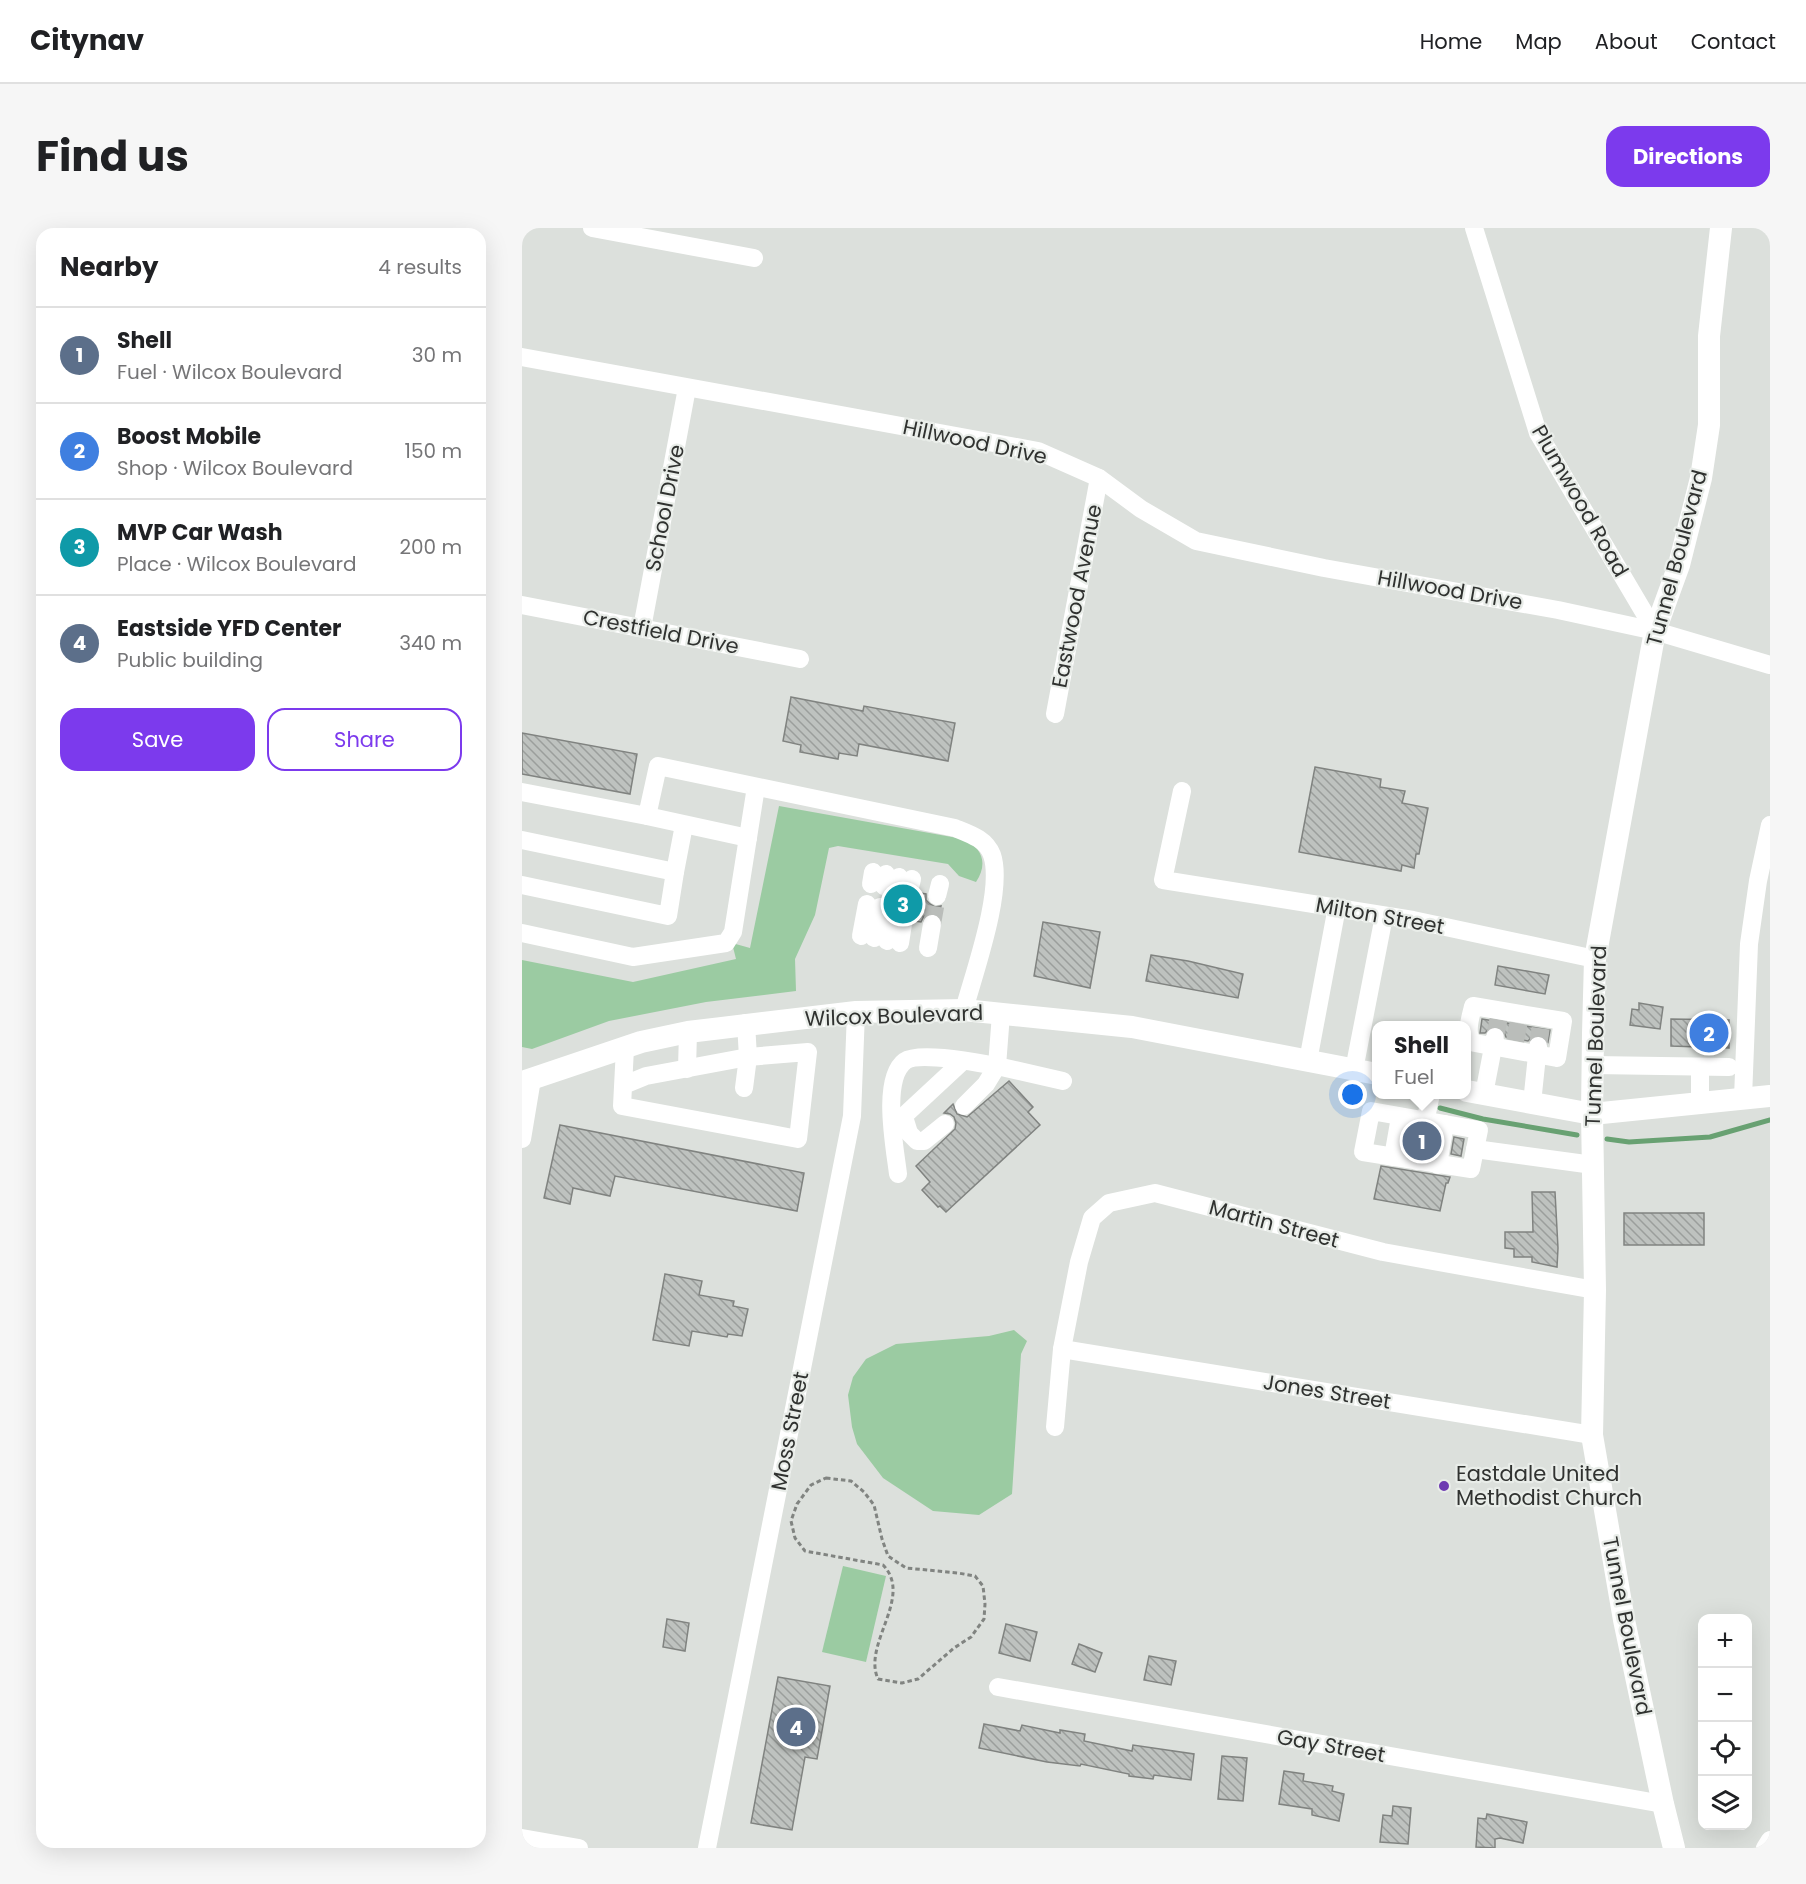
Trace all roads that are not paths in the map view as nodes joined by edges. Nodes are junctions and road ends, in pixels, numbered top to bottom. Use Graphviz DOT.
graph roads {
  1 [pos="591,228"];
  2 [pos="1474,228"];
  3 [pos="1721,228"];
  4 [pos="754,258"];
  5 [pos="522,357"];
  6 [pos="687,388"];
  7 [pos="1099,478"];
  8 [pos="522,604"];
  9 [pos="642,628"];
  10 [pos="1655,631"];
  11 [pos="800,659"];
  12 [pos="1770,664"];
  13 [pos="1055,714"];
  14 [pos="756,787"];
  15 [pos="1182,791"];
  16 [pos="522,792"];
  17 [pos="647,816"];
  18 [pos="684,825"];
  19 [pos="1770,825"];
  20 [pos="748,838"];
  21 [pos="522,840"];
  22 [pos="675,872"];
  23 [pos="522,885"];
  24 [pos="1337,907"];
  25 [pos="886,908"];
  26 [pos="1384,916"];
  27 [pos="932,924"];
  28 [pos="522,933"];
  29 [pos="928,948"];
  30 [pos="1595,959"];
  31 [pos="964,1010"];
  32 [pos="856,1012"];
  33 [pos="1001,1014"];
  34 [pos="1470,1021"];
  35 [pos="746,1023"];
  36 [pos="1562,1031"];
  37 [pos="688,1032"];
  38 [pos="1593,1034"];
  39 [pos="1471,1040"];
  40 [pos="1494,1042"];
  41 [pos="625,1048"];
  42 [pos="1538,1051"];
  43 [pos="748,1057"];
  44 [pos="963,1061"];
  45 [pos="1308,1061"];
  46 [pos="1593,1065"];
  47 [pos="997,1066"];
  48 [pos="1700,1067"];
  49 [pos="1729,1067"];
  50 [pos="687,1069"];
  51 [pos="1354,1070"];
  52 [pos="1372,1073"];
  53 [pos="527,1080"];
  54 [pos="1063,1081"];
  55 [pos="624,1085"];
  56 [pos="744,1088"];
  57 [pos="1476,1093"];
  58 [pos="1770,1096"];
  59 [pos="1743,1098"];
  60 [pos="1430,1099"];
  61 [pos="1700,1102"];
  62 [pos="1532,1103"];
  63 [pos="964,1106"];
  64 [pos="1592,1114"];
  65 [pos="1400,1117"];
  66 [pos="899,1121"];
  67 [pos="1425,1121"];
  68 [pos="945,1124"];
  69 [pos="1445,1124"];
  70 [pos="522,1139"];
  71 [pos="1475,1149"];
  72 [pos="1393,1157"];
  73 [pos="1417,1161"];
  74 [pos="1438,1165"];
  75 [pos="1593,1165"];
  76 [pos="898,1174"];
  77 [pos="1595,1290"];
  78 [pos="1062,1349"];
  79 [pos="1055,1427"];
  80 [pos="1592,1435"];
  81 [pos="998,1687"];
  82 [pos="1663,1804"];
  83 [pos="522,1838"];
  84 [pos="1770,1840"];
  85 [pos="579,1848"];
  86 [pos="707,1848"];
  87 [pos="1674,1848"];
  88 [pos="1765,1848"];
  1 -- 4 [label="street"];
  2 -- 10 [label="street, Plumwood Road"];
  3 -- 10 [label="main road, Tunnel Boulevard"];
  5 -- 6 [label="street, Hillwood Drive"];
  6 -- 7 [label="street, Hillwood Drive"];
  6 -- 9 [label="street, School Drive"];
  7 -- 10 [label="street, Hillwood Drive"];
  7 -- 13 [label="street, Eastwood Avenue"];
  8 -- 9 [label="street, Crestfield Drive"];
  9 -- 11 [label="street, Crestfield Drive"];
  10 -- 12 [label="street, Hillwood Drive"];
  10 -- 30 [label="main road, Tunnel Boulevard"];
  14 -- 17 [label="street"];
  14 -- 20 [label="street"];
  14 -- 31 [label="street"];
  15 -- 24 [label="street, Milton Street"];
  16 -- 17 [label="street"];
  17 -- 18 [label="street"];
  18 -- 20 [label="street"];
  18 -- 22 [label="street"];
  19 -- 59 [label="street"];
  20 -- 28 [label="street"];
  21 -- 22 [label="street"];
  22 -- 23 [label="street"];
  24 -- 26 [label="street, Milton Street"];
  24 -- 45 [label="street"];
  25 -- 25 [label="street"];
  26 -- 30 [label="street, Milton Street"];
  26 -- 51 [label="street"];
  27 -- 29 [label="street"];
  30 -- 38 [label="main road, Tunnel Boulevard"];
  31 -- 32 [label="main road, Wilcox Boulevard"];
  31 -- 33 [label="main road, Wilcox Boulevard"];
  32 -- 35 [label="main road, Wilcox Boulevard"];
  32 -- 86 [label="street, Moss Street"];
  33 -- 45 [label="main road, Wilcox Boulevard"];
  33 -- 47 [label="street"];
  34 -- 36 [label="street"];
  35 -- 37 [label="main road, Wilcox Boulevard"];
  35 -- 43 [label="street"];
  36 -- 38 [label="street"];
  36 -- 42 [label="street"];
  37 -- 41 [label="main road, Wilcox Boulevard"];
  37 -- 50 [label="street"];
  38 -- 46 [label="main road, Tunnel Boulevard"];
  39 -- 40 [label="street"];
  40 -- 42 [label="street"];
  40 -- 57 [label="street"];
  41 -- 53 [label="main road, Wilcox Boulevard"];
  41 -- 55 [label="street"];
  42 -- 62 [label="street"];
  43 -- 50 [label="street"];
  43 -- 55 [label="street"];
  43 -- 56 [label="street"];
  44 -- 47 [label="street"];
  44 -- 66 [label="street"];
  44 -- 66 [label="street"];
  45 -- 51 [label="main road, Wilcox Boulevard"];
  46 -- 48 [label="street"];
  46 -- 64 [label="main road, Tunnel Boulevard"];
  47 -- 54 [label="street"];
  47 -- 63 [label="street"];
  48 -- 49 [label="street"];
  48 -- 61 [label="street"];
  50 -- 55 [label="street"];
  51 -- 52 [label="main road, Wilcox Boulevard"];
  53 -- 70 [label="street"];
  57 -- 62 [label="main road"];
  58 -- 59 [label="main road"];
  59 -- 61 [label="main road"];
  60 -- 67 [label="street"];
  61 -- 64 [label="main road"];
  62 -- 64 [label="main road"];
  64 -- 75 [label="main road, Tunnel Boulevard"];
  65 -- 67 [label="street"];
  65 -- 72 [label="street"];
  65 -- 72 [label="street"];
  66 -- 68 [label="street"];
  66 -- 76 [label="street"];
  67 -- 69 [label="street"];
  67 -- 73 [label="street"];
  69 -- 71 [label="street"];
  69 -- 74 [label="street"];
  71 -- 74 [label="street"];
  71 -- 75 [label="street"];
  72 -- 73 [label="street"];
  73 -- 74 [label="street"];
  75 -- 77 [label="main road, Tunnel Boulevard"];
  77 -- 78 [label="street, Martin Street"];
  77 -- 80 [label="main road, Tunnel Boulevard"];
  78 -- 79 [label="street, Martin Street"];
  78 -- 80 [label="street, Jones Street"];
  80 -- 82 [label="main road, Tunnel Boulevard"];
  81 -- 82 [label="street, Gay Street"];
  82 -- 87 [label="main road, Tunnel Boulevard"];
  83 -- 85 [label="street"];
  84 -- 88 [label="street"];
}
